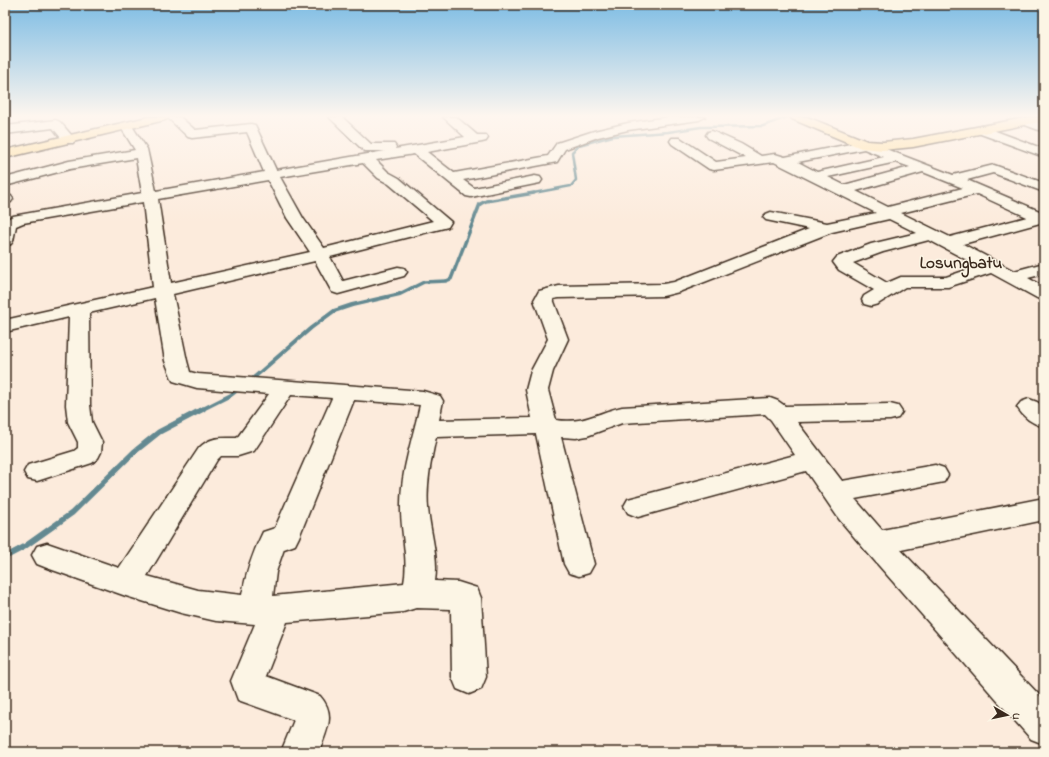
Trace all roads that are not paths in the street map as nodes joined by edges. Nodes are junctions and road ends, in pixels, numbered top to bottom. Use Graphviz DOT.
graph roads {
  1 [pos="262,152"];
  2 [pos="397,152"];
  3 [pos="420,152"];
  4 [pos="556,152"];
  5 [pos="693,152"];
  6 [pos="746,152"];
  7 [pos="829,152"];
  8 [pos="883,152"];
  9 [pos="141,154"];
  10 [pos="366,158"];
  11 [pos="896,158"];
  12 [pos="758,160"];
  13 [pos="785,161"];
  14 [pos="923,168"];
  15 [pos="272,175"];
  16 [pos="816,176"];
  17 [pos="8,178"];
  18 [pos="450,178"];
  19 [pos="952,179"];
  20 [pos="534,180"];
  21 [pos="1030,182"];
  22 [pos="1044,188"];
  23 [pos="843,190"];
  24 [pos="980,190"];
  25 [pos="150,196"];
  26 [pos="889,213"];
  27 [pos="771,217"];
  28 [pos="1042,218"];
  29 [pos="827,228"];
  30 [pos="930,235"];
  31 [pos="5,241"];
  32 [pos="948,243"];
  33 [pos="320,255"];
  34 [pos="992,267"];
  35 [pos="1044,268"];
  36 [pos="398,272"];
  37 [pos="1012,277"];
  38 [pos="887,290"];
  39 [pos="163,292"];
  40 [pos="1044,294"];
  41 [pos="871,300"];
  42 [pos="79,310"];
  43 [pos="5,326"];
  44 [pos="272,387"];
  45 [pos="346,392"];
  46 [pos="890,412"];
  47 [pos="779,414"];
  48 [pos="546,426"];
  49 [pos="425,429"];
  50 [pos="812,460"];
  51 [pos="37,472"];
  52 [pos="935,474"];
  53 [pos="834,492"];
  54 [pos="638,506"];
  55 [pos="1044,509"];
  56 [pos="876,543"];
  57 [pos="47,555"];
  58 [pos="579,564"];
  59 [pos="126,583"];
  60 [pos="414,594"];
  61 [pos="266,610"];
  62 [pos="469,677"];
  63 [pos="1044,726"];
  64 [pos="300,752"];
  1 -- 15 [label="street"];
  2 -- 10 [label="street"];
  3 -- 18 [label="street"];
  4 -- 18 [label="street"];
  5 -- 12 [label="street"];
  6 -- 12 [label="street"];
  7 -- 13 [label="street"];
  8 -- 11 [label="street"];
  9 -- 17 [label="street"];
  9 -- 25 [label="street"];
  10 -- 15 [label="street"];
  10 -- 33 [label="street"];
  11 -- 14 [label="street"];
  11 -- 16 [label="street"];
  12 -- 13 [label="street"];
  13 -- 16 [label="street"];
  14 -- 19 [label="street"];
  14 -- 23 [label="street"];
  15 -- 25 [label="street"];
  15 -- 33 [label="street"];
  16 -- 23 [label="street"];
  18 -- 20 [label="street"];
  19 -- 21 [label="street"];
  19 -- 24 [label="street"];
  21 -- 22 [label="street"];
  21 -- 24 [label="street"];
  23 -- 26 [label="street"];
  24 -- 26 [label="street"];
  24 -- 28 [label="street"];
  25 -- 31 [label="street"];
  25 -- 39 [label="street"];
  26 -- 29 [label="street"];
  26 -- 30 [label="street"];
  27 -- 29 [label="street"];
  28 -- 32 [label="street"];
  29 -- 48 [label="street"];
  30 -- 32 [label="street"];
  30 -- 38 [label="street"];
  32 -- 34 [label="street"];
  33 -- 36 [label="street"];
  33 -- 39 [label="street"];
  34 -- 37 [label="street"];
  34 -- 38 [label="street"];
  35 -- 37 [label="street"];
  37 -- 40 [label="street"];
  38 -- 41 [label="street"];
  39 -- 42 [label="street"];
  39 -- 44 [label="street"];
  42 -- 43 [label="street"];
  42 -- 51 [label="street"];
  44 -- 45 [label="street"];
  44 -- 59 [label="street"];
  45 -- 49 [label="street"];
  45 -- 61 [label="street"];
  46 -- 47 [label="street"];
  47 -- 48 [label="street"];
  47 -- 50 [label="street"];
  48 -- 49 [label="street"];
  48 -- 58 [label="street"];
  49 -- 60 [label="street"];
  50 -- 53 [label="street"];
  50 -- 54 [label="street"];
  52 -- 53 [label="street"];
  53 -- 56 [label="street"];
  55 -- 56 [label="street"];
  56 -- 63 [label="street"];
  57 -- 59 [label="street"];
  59 -- 61 [label="street"];
  60 -- 61 [label="street"];
  60 -- 62 [label="street"];
  61 -- 64 [label="street"];
}
